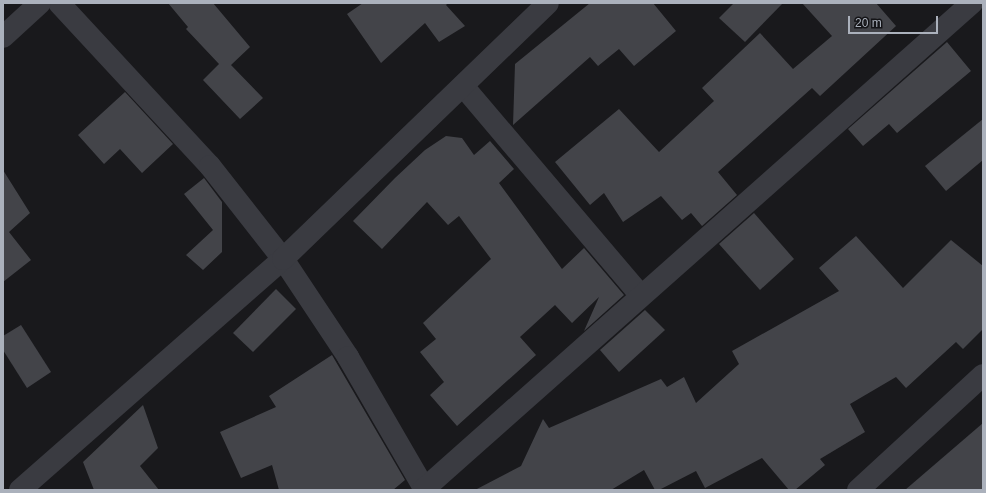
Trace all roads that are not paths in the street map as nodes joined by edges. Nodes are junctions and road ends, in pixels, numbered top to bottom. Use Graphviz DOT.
graph roads {
  1 [pos="40,3"];
  2 [pos="59,3"];
  3 [pos="548,3"];
  4 [pos="972,3"];
  5 [pos="3,37"];
  6 [pos="463,86"];
  7 [pos="283,259"];
  8 [pos="642,296"];
  9 [pos="983,375"];
  10 [pos="20,490"];
  11 [pos="424,490"];
  12 [pos="858,490"];
  1 -- 5 [label="street"];
  2 -- 7 [label="street"];
  3 -- 6 [label="street"];
  4 -- 8 [label="street"];
  6 -- 7 [label="street"];
  6 -- 8 [label="street"];
  7 -- 10 [label="street"];
  7 -- 11 [label="street"];
  8 -- 11 [label="street"];
  9 -- 12 [label="street"];
}
